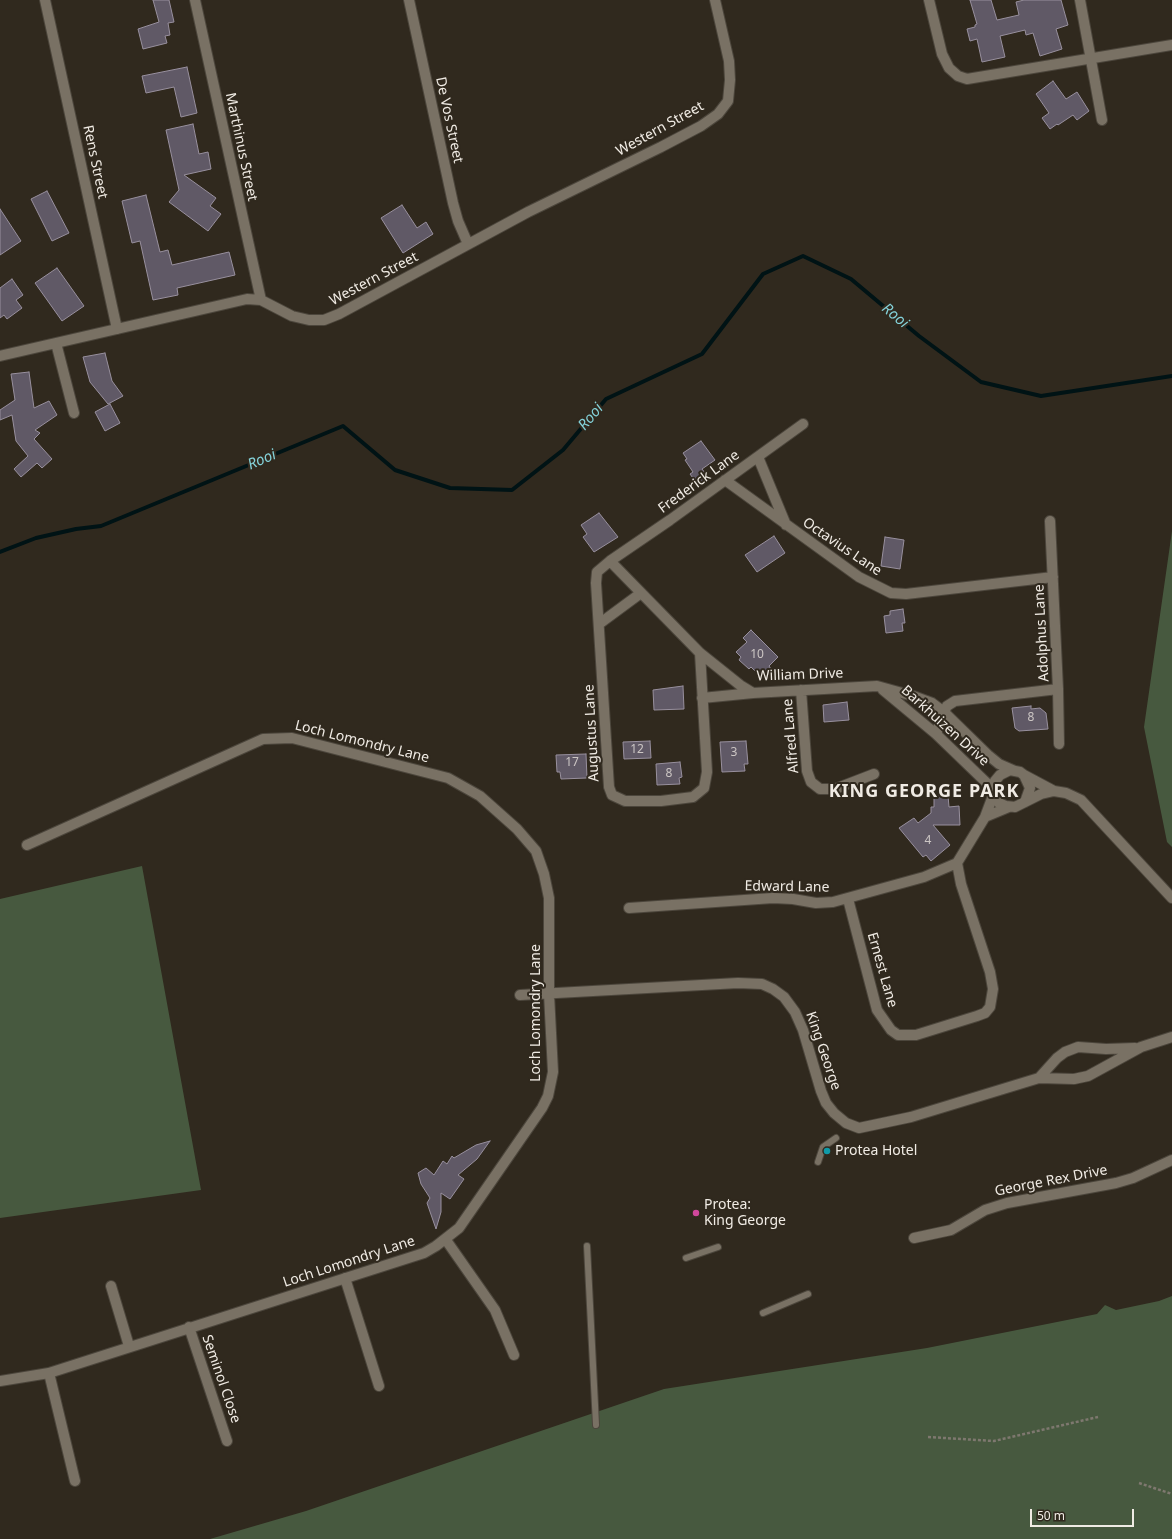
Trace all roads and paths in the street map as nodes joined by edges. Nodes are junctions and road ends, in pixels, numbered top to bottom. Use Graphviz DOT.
graph roads {
  1 [pos="45,0"];
  2 [pos="195,0"];
  3 [pos="408,0"];
  4 [pos="715,0"];
  5 [pos="929,0"];
  6 [pos="1080,0"];
  7 [pos="1172,45"];
  8 [pos="1092,57"];
  9 [pos="1102,120"];
  10 [pos="468,244"];
  11 [pos="261,300"];
  12 [pos="117,329"];
  13 [pos="56,344"];
  14 [pos="0,356"];
  15 [pos="74,413"];
  16 [pos="803,424"];
  17 [pos="758,457"];
  18 [pos="725,480"];
  19 [pos="1050,521"];
  20 [pos="786,526"];
  21 [pos="610,561"];
  22 [pos="1053,577"];
  23 [pos="642,593"];
  24 [pos="599,624"];
  25 [pos="700,652"];
  26 [pos="877,686"];
  27 [pos="1058,689"];
  28 [pos="801,690"];
  29 [pos="752,692"];
  30 [pos="702,698"];
  31 [pos="944,712"];
  32 [pos="936,734"];
  33 [pos="1059,744"];
  34 [pos="1015,771"];
  35 [pos="874,774"];
  36 [pos="1024,776"];
  37 [pos="993,791"];
  38 [pos="1054,791"];
  39 [pos="1025,802"];
  40 [pos="1010,807"];
  41 [pos="985,817"];
  42 [pos="26,845"];
  43 [pos="957,863"];
  44 [pos="1172,898"];
  45 [pos="848,899"];
  46 [pos="629,908"];
  47 [pos="549,994"];
  48 [pos="520,995"];
  49 [pos="1172,1037"];
  50 [pos="1141,1047"];
  51 [pos="1039,1078"];
  52 [pos="836,1138"];
  53 [pos="1172,1160"];
  54 [pos="818,1162"];
  55 [pos="914,1238"];
  56 [pos="446,1240"];
  57 [pos="587,1246"];
  58 [pos="718,1247"];
  59 [pos="686,1258"];
  60 [pos="345,1278"];
  61 [pos="111,1286"];
  62 [pos="808,1294"];
  63 [pos="764,1313"];
  64 [pos="189,1327"];
  65 [pos="129,1346"];
  66 [pos="514,1355"];
  67 [pos="49,1373"];
  68 [pos="0,1381"];
  69 [pos="379,1386"];
  70 [pos="1098,1417"];
  71 [pos="596,1425"];
  72 [pos="928,1437"];
  73 [pos="227,1441"];
  74 [pos="75,1481"];
  75 [pos="1140,1483"];
  76 [pos="1172,1494"];
  1 -- 12 [label="street, Rens Street"];
  2 -- 11 [label="street, Marthinus Street"];
  3 -- 10 [label="street, De Vos Street"];
  4 -- 10 [label="street, Western Street"];
  5 -- 8 [label="street"];
  6 -- 8 [label="street"];
  7 -- 8 [label="street"];
  8 -- 9 [label="street"];
  10 -- 11 [label="street, Western Street"];
  11 -- 12 [label="street, Western Street"];
  12 -- 13 [label="street, Western Street"];
  13 -- 14 [label="street, Western Street"];
  13 -- 15 [label="street"];
  16 -- 17 [label="street, Frederick Lane"];
  17 -- 18 [label="street, Frederick Lane"];
  17 -- 20 [label="street"];
  18 -- 20 [label="street, Octavius Lane"];
  18 -- 21 [label="street, Frederick Lane"];
  19 -- 22 [label="street, Adolphus Lane"];
  20 -- 22 [label="street, Octavius Lane"];
  21 -- 23 [label="street, William Drive"];
  21 -- 24 [label="street, Augustus Lane"];
  22 -- 27 [label="street, Adolphus Lane"];
  23 -- 24 [label="street"];
  23 -- 25 [label="street, William Drive"];
  24 -- 30 [label="street, Augustus Lane"];
  25 -- 29 [label="street, William Drive"];
  25 -- 30 [label="street, Augustus Lane"];
  26 -- 28 [label="street, William Drive"];
  26 -- 31 [label="street, William Drive"];
  26 -- 32 [label="street, Barkhuizen Drive"];
  27 -- 31 [label="street"];
  27 -- 33 [label="street, Adolphus Lane"];
  28 -- 29 [label="street, William Drive"];
  28 -- 35 [label="street, Alfred Lane"];
  29 -- 30 [label="street"];
  31 -- 32 [label="street"];
  31 -- 34 [label="street, William Drive"];
  32 -- 37 [label="street, Barkhuizen Drive"];
  34 -- 36 [label="street"];
  34 -- 37 [label="street"];
  36 -- 38 [label="street"];
  36 -- 39 [label="street"];
  37 -- 40 [label="street"];
  37 -- 41 [label="street"];
  38 -- 39 [label="street"];
  38 -- 44 [label="street"];
  39 -- 40 [label="street"];
  40 -- 41 [label="street"];
  41 -- 43 [label="street"];
  42 -- 47 [label="street, Loch Lomondry Lane"];
  43 -- 45 [label="street, Edward Lane"];
  43 -- 45 [label="street, Ernest Lane"];
  45 -- 46 [label="street, Edward Lane"];
  47 -- 48 [label="street, King George"];
  47 -- 51 [label="street, King George"];
  47 -- 56 [label="street, Loch Lomondry Lane"];
  49 -- 50 [label="street, King George"];
  50 -- 51 [label="street, King George"];
  50 -- 51 [label="street, King George"];
  52 -- 54 [label="lane"];
  53 -- 55 [label="street, George Rex Drive"];
  56 -- 60 [label="street, Loch Lomondry Lane"];
  56 -- 66 [label="street"];
  57 -- 71 [label="lane"];
  58 -- 59 [label="lane"];
  60 -- 64 [label="street, Loch Lomondry Lane"];
  60 -- 69 [label="street"];
  61 -- 65 [label="street"];
  62 -- 63 [label="lane"];
  64 -- 65 [label="street, Loch Lomondry Lane"];
  64 -- 73 [label="street, Seminol Close"];
  65 -- 67 [label="street, Loch Lomondry Lane"];
  67 -- 68 [label="street, Loch Lomondry Lane"];
  67 -- 74 [label="street"];
  70 -- 72 [label="path"];
  75 -- 76 [label="path"];
}
